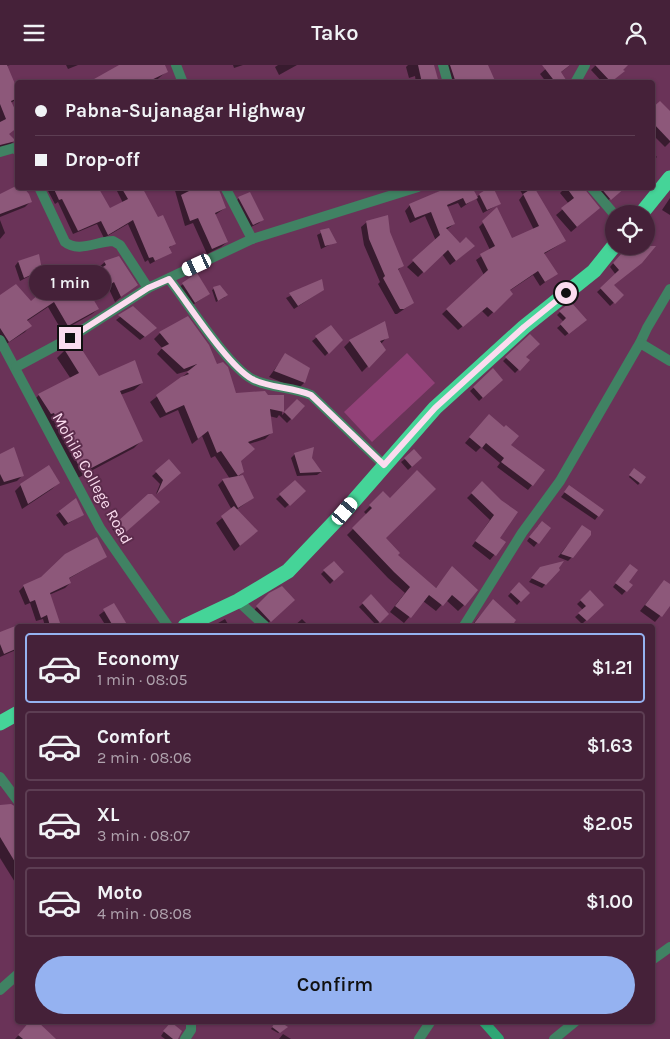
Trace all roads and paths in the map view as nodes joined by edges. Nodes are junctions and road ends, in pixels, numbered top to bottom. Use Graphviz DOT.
graph roads {
  1 [pos="176,65"];
  2 [pos="443,65"];
  3 [pos="585,65"];
  4 [pos="183,80"];
  5 [pos="447,80"];
  6 [pos="577,80"];
  7 [pos="15,149"];
  8 [pos="0,152"];
  9 [pos="670,178"];
  10 [pos="39,190"];
  11 [pos="227,190"];
  12 [pos="408,190"];
  13 [pos="594,190"];
  14 [pos="606,205"];
  15 [pos="648,205"];
  16 [pos="252,239"];
  17 [pos="607,255"];
  18 [pos="169,279"];
  19 [pos="148,288"];
  20 [pos="670,289"];
  21 [pos="0,340"];
  22 [pos="640,343"];
  23 [pos="670,361"];
  24 [pos="16,367"];
  25 [pos="384,465"];
  26 [pos="238,601"];
  27 [pos="167,624"];
  28 [pos="189,624"];
  29 [pos="262,624"];
  30 [pos="465,624"];
  31 [pos="15,715"];
  32 [pos="0,723"];
  33 [pos="0,777"];
  34 [pos="15,797"];
  35 [pos="670,947"];
  36 [pos="655,958"];
  37 [pos="15,978"];
  38 [pos="0,990"];
  39 [pos="191,1024"];
  40 [pos="429,1024"];
  41 [pos="486,1024"];
  42 [pos="572,1024"];
  43 [pos="185,1039"];
  44 [pos="419,1039"];
  45 [pos="499,1039"];
  46 [pos="554,1039"];
  1 -- 4 [label="street"];
  2 -- 5 [label="street"];
  3 -- 6 [label="street"];
  7 -- 8 [label="street"];
  9 -- 15 [label="highway"];
  10 -- 19 [label="street"];
  11 -- 16 [label="street"];
  12 -- 16 [label="street"];
  13 -- 14 [label="street"];
  16 -- 18 [label="street"];
  17 -- 25 [label="highway"];
  18 -- 19 [label="street"];
  18 -- 25 [label="street"];
  19 -- 24 [label="street"];
  20 -- 22 [label="street"];
  21 -- 24 [label="street, Mohila College Road"];
  22 -- 23 [label="street"];
  22 -- 30 [label="street"];
  24 -- 27 [label="street, Mohila College Road"];
  25 -- 26 [label="highway"];
  26 -- 28 [label="highway"];
  26 -- 29 [label="street"];
  31 -- 32 [label="highway"];
  33 -- 34 [label="street"];
  35 -- 36 [label="street"];
  37 -- 38 [label="street"];
  39 -- 43 [label="street"];
  40 -- 44 [label="street"];
  41 -- 45 [label="street"];
  42 -- 46 [label="street"];
}
